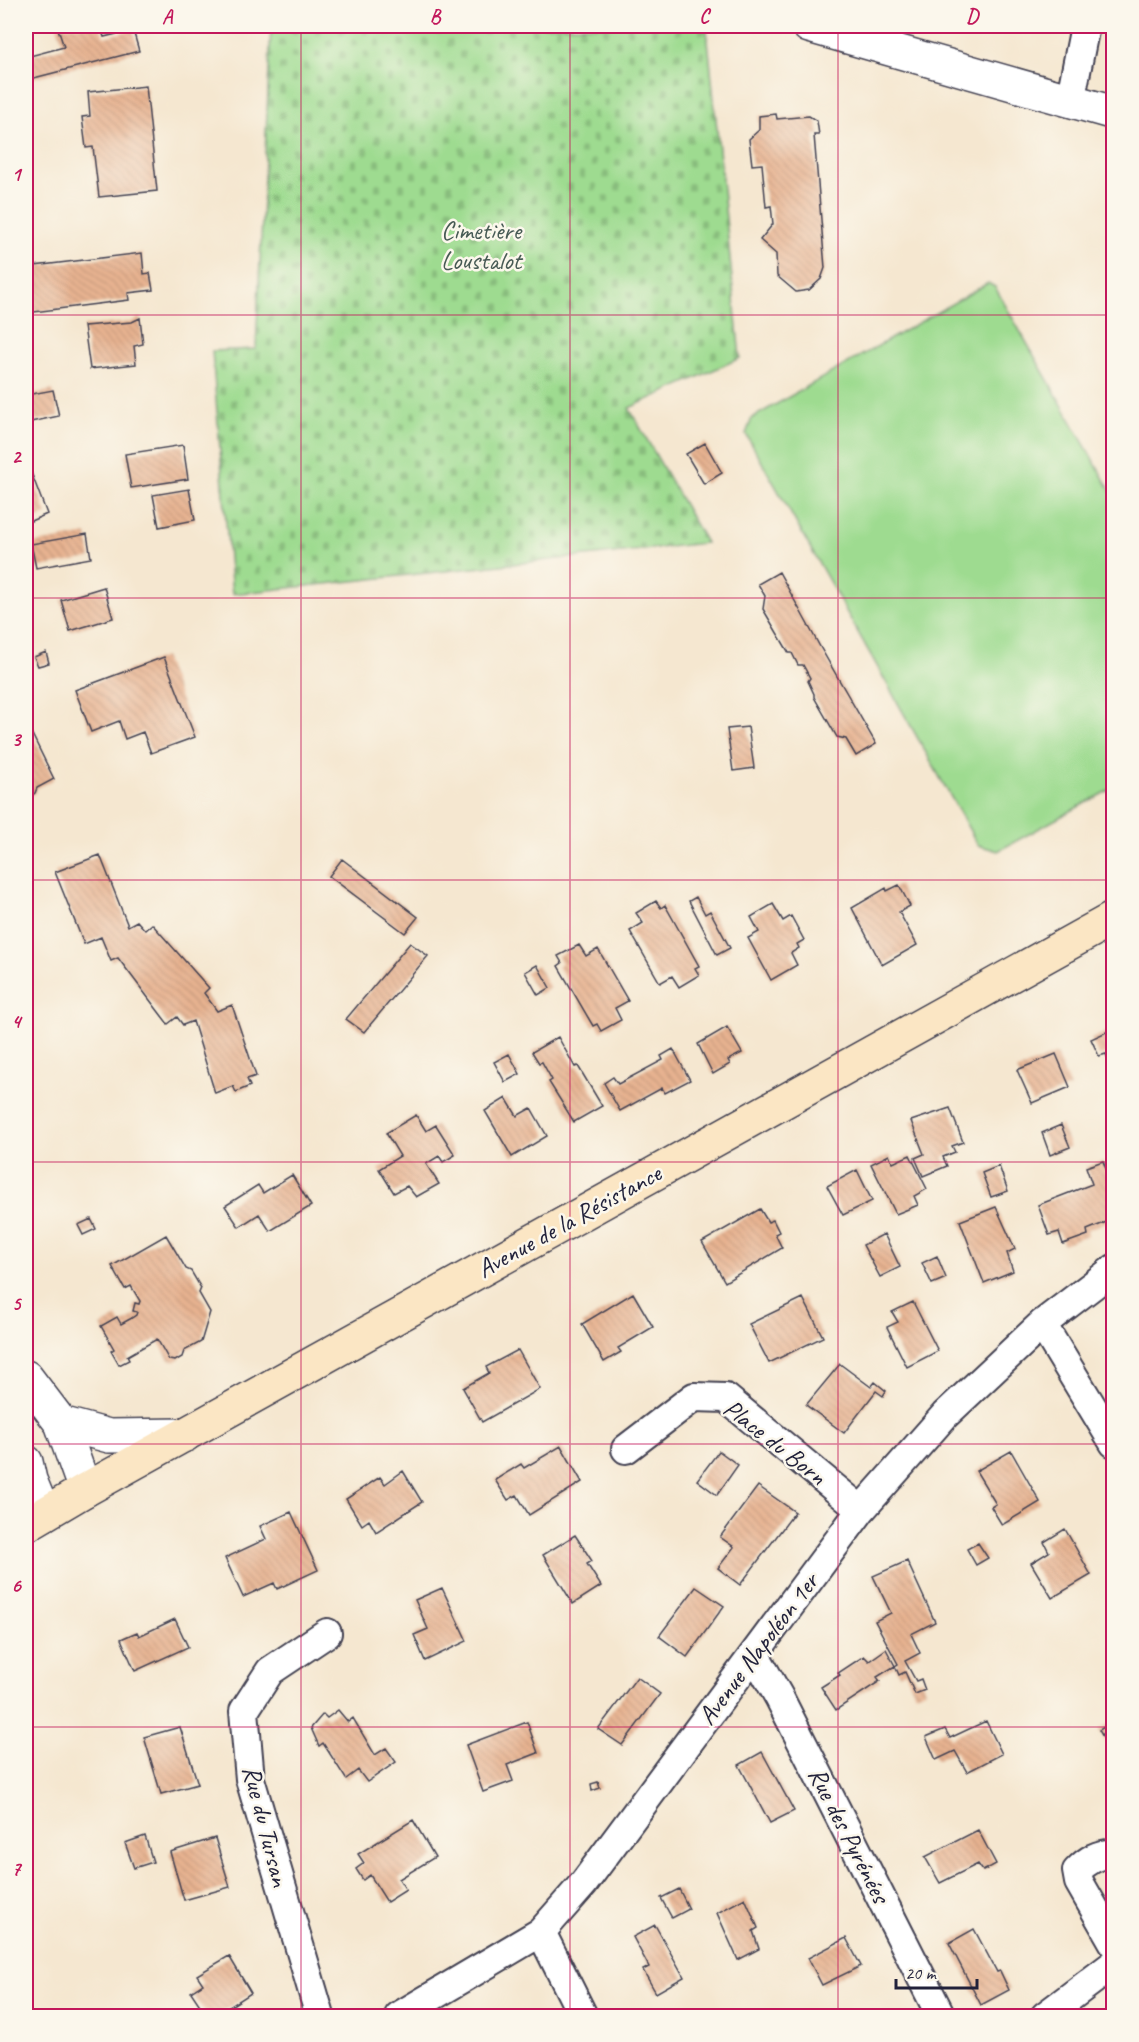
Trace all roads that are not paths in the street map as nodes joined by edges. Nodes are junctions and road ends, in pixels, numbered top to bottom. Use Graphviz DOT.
graph roads {
  1 [pos="809,26"];
  2 [pos="1084,26"];
  3 [pos="1070,102"];
  4 [pos="1113,113"];
  5 [pos="1113,918"];
  6 [pos="1113,1269"];
  7 [pos="1042,1324"];
  8 [pos="26,1377"];
  9 [pos="61,1423"];
  10 [pos="185,1435"];
  11 [pos="1113,1443"];
  12 [pos="626,1449"];
  13 [pos="26,1462"];
  14 [pos="85,1490"];
  15 [pos="861,1510"];
  16 [pos="35,1520"];
  17 [pos="327,1634"];
  18 [pos="754,1655"];
  19 [pos="1113,1854"];
  20 [pos="541,1932"];
  21 [pos="1113,1943"];
  22 [pos="1113,1964"];
  23 [pos="320,2016"];
  24 [pos="399,2016"];
  25 [pos="583,2016"];
  26 [pos="941,2016"];
  27 [pos="1045,2016"];
  1 -- 3 [label="street"];
  2 -- 3 [label="street"];
  3 -- 4 [label="street"];
  5 -- 10 [label="main road, Avenue de la Résistance"];
  6 -- 7 [label="street, Avenue Napoléon 1er"];
  7 -- 11 [label="street"];
  7 -- 15 [label="street, Avenue Napoléon 1er"];
  8 -- 9 [label="street"];
  9 -- 10 [label="street"];
  9 -- 14 [label="street"];
  10 -- 14 [label="main road, Avenue de la Résistance"];
  12 -- 15 [label="street, Place du Born"];
  13 -- 16 [label="street"];
  14 -- 16 [label="main road, Avenue de la Résistance"];
  15 -- 18 [label="street, Avenue Napoléon 1er"];
  17 -- 23 [label="street, Rue du Tursan"];
  18 -- 20 [label="street, Avenue Napoléon 1er"];
  18 -- 26 [label="street, Rue des Pyrénées"];
  19 -- 21 [label="street"];
  20 -- 24 [label="street, Avenue Napoléon 1er"];
  20 -- 25 [label="street"];
  22 -- 27 [label="street"];
}
